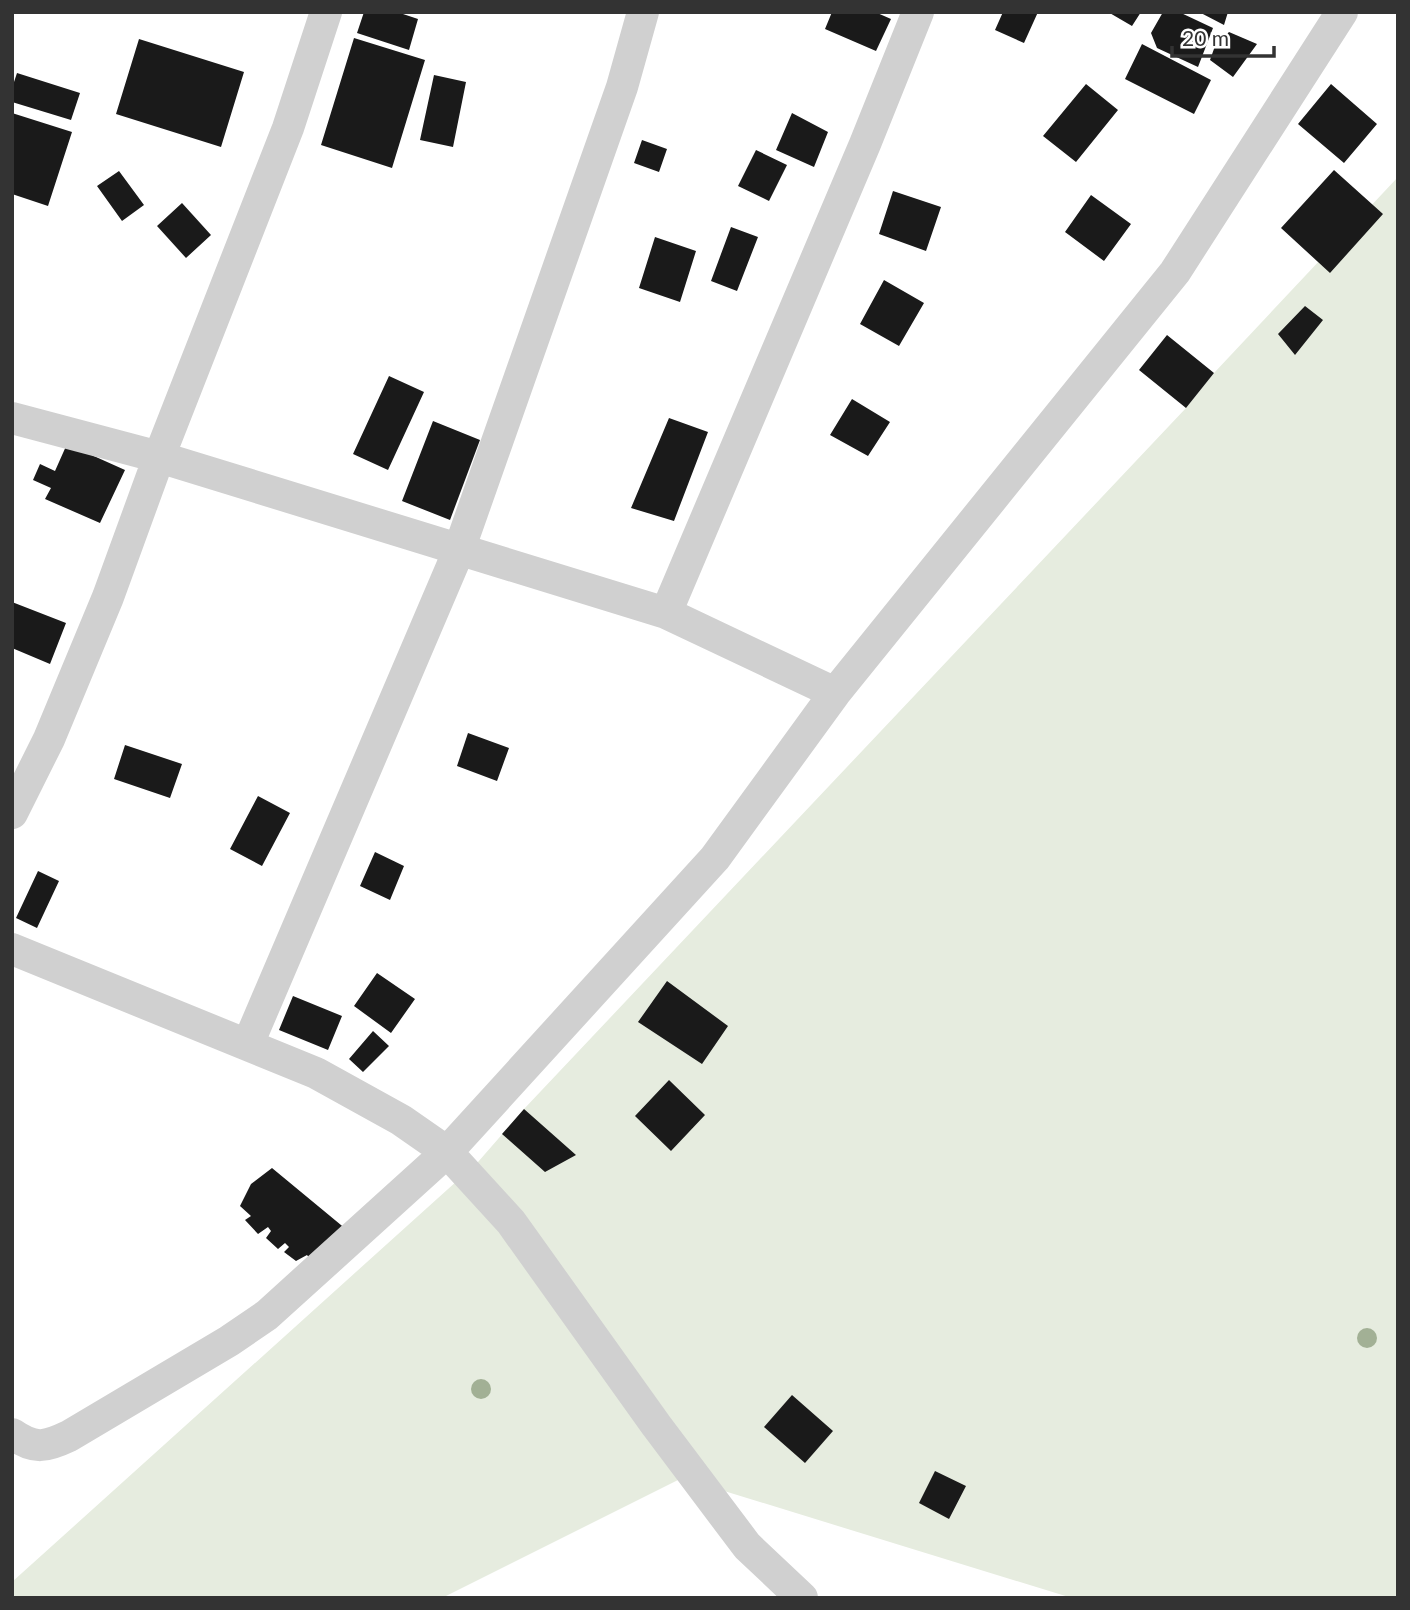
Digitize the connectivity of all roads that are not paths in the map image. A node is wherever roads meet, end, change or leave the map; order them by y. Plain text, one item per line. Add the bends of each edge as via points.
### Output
1 (326, 12) edge
2 (643, 12) edge
3 (918, 12) edge
4 (1342, 12) edge
5 (12, 418) edge
6 (159, 457) junction
7 (459, 550) junction
8 (666, 614) junction
9 (835, 693) junction
10 (12, 813) edge
11 (12, 949) edge
12 (248, 1044) junction
13 (447, 1152) junction
14 (12, 1434) edge
15 (802, 1598) edge

1 - 6 street via 288,128
2 - 7 street via 618,100
3 - 8 street
4 - 9 street via 1175,272
5 - 6 street
6 - 7 street
6 - 10 street via 98,621 49,739
7 - 8 street
7 - 12 street
8 - 9 street
9 - 13 street via 715,858
11 - 12 street
12 - 13 street via 316,1073 401,1120
13 - 14 street via 267,1315 229,1341 47,1446 23,1442
13 - 15 street via 511,1223 747,1546

